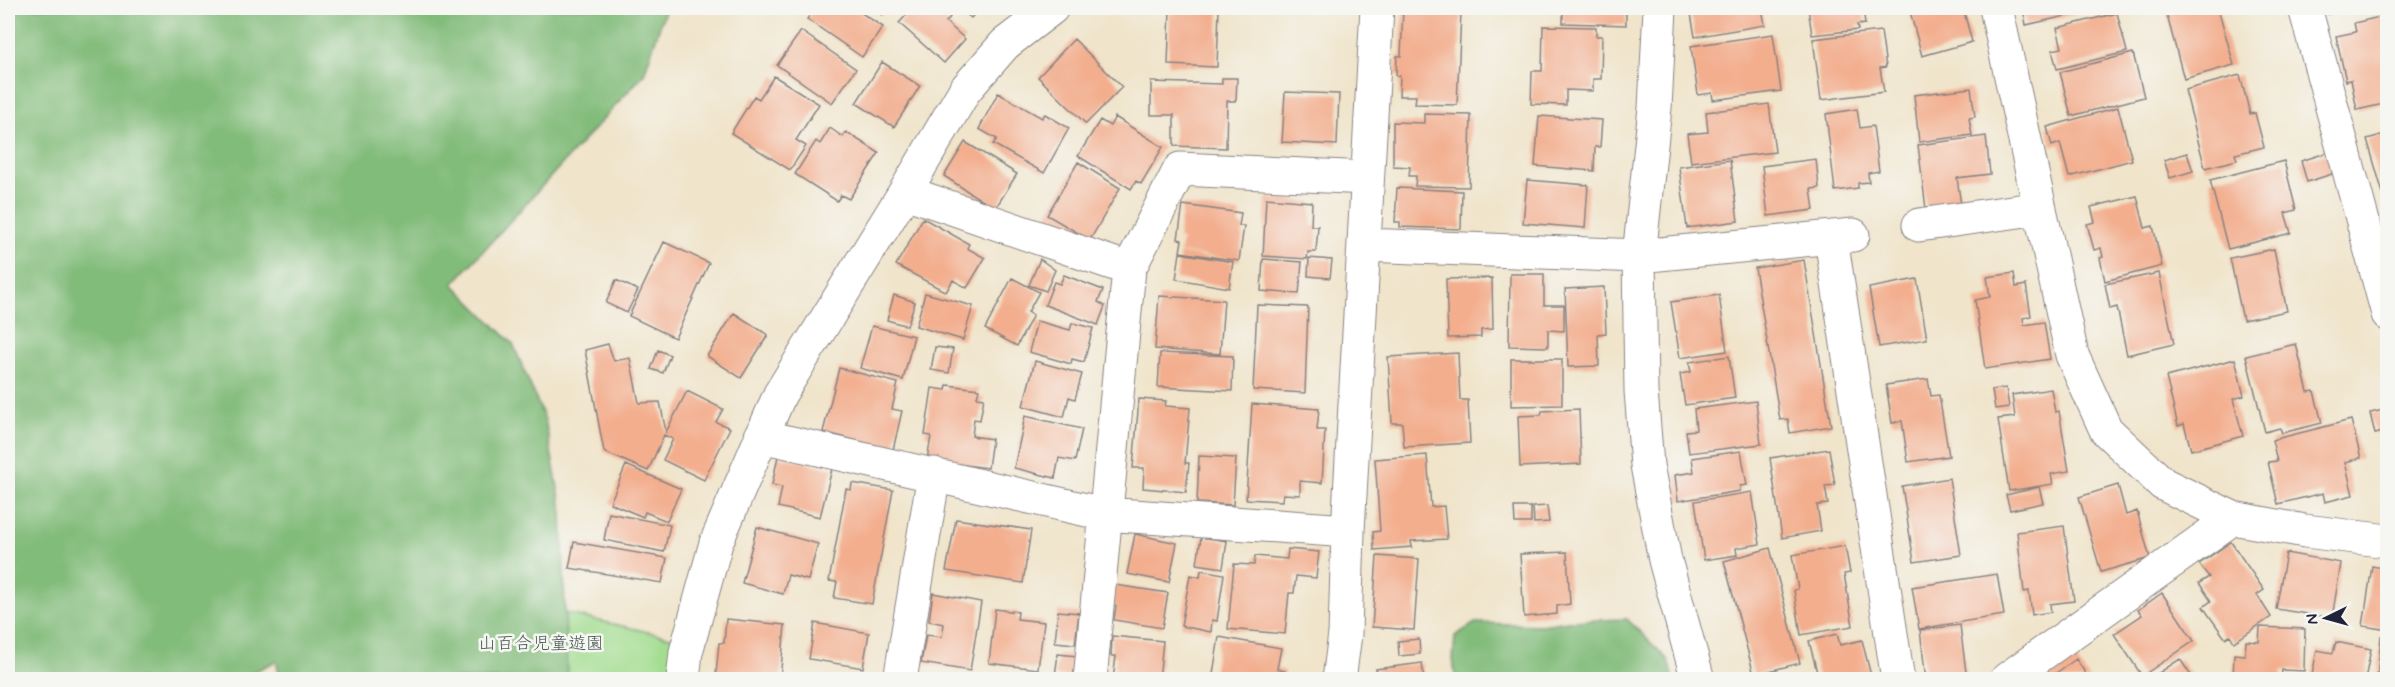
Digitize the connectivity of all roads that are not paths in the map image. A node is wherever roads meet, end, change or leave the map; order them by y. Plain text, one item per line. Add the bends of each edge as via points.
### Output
1 (1052, 8) edge
2 (1377, 8) edge
3 (1660, 8) edge
4 (1996, 8) edge
5 (2305, 8) edge
6 (1367, 178) junction
7 (905, 192) junction
8 (2040, 208) junction
9 (1918, 225) dead end
10 (1365, 245) junction
11 (1639, 256) junction
12 (1129, 269) junction
13 (2388, 314) edge
14 (761, 436) junction
15 (934, 474) junction
16 (1104, 514) junction
17 (2233, 518) junction
18 (1348, 531) junction
19 (2388, 542) edge
20 (2007, 679) edge
21 (683, 680) edge
22 (900, 680) edge
23 (1090, 680) edge
24 (1339, 680) edge
25 (1698, 680) edge
26 (1898, 680) edge

1 - 7 street via 1005,44 965,90
2 - 6 street
3 - 11 street via 1655,108
4 - 8 street
5 - 13 street
6 - 10 street
6 - 12 street via 1180,169
7 - 12 street
7 - 14 street via 780,394
8 - 9 street
8 - 17 street via 2073,355 2106,430 2163,484
10 - 11 street
10 - 18 street
11 - 25 street via 1641,391 1647,465 1665,560
11 - 26 street via 1842,236
12 - 16 street
14 - 15 street
14 - 21 street via 716,543 686,652
15 - 16 street
15 - 22 street
16 - 18 street
16 - 23 street
17 - 19 street
17 - 20 street
18 - 24 street via 1345,634

